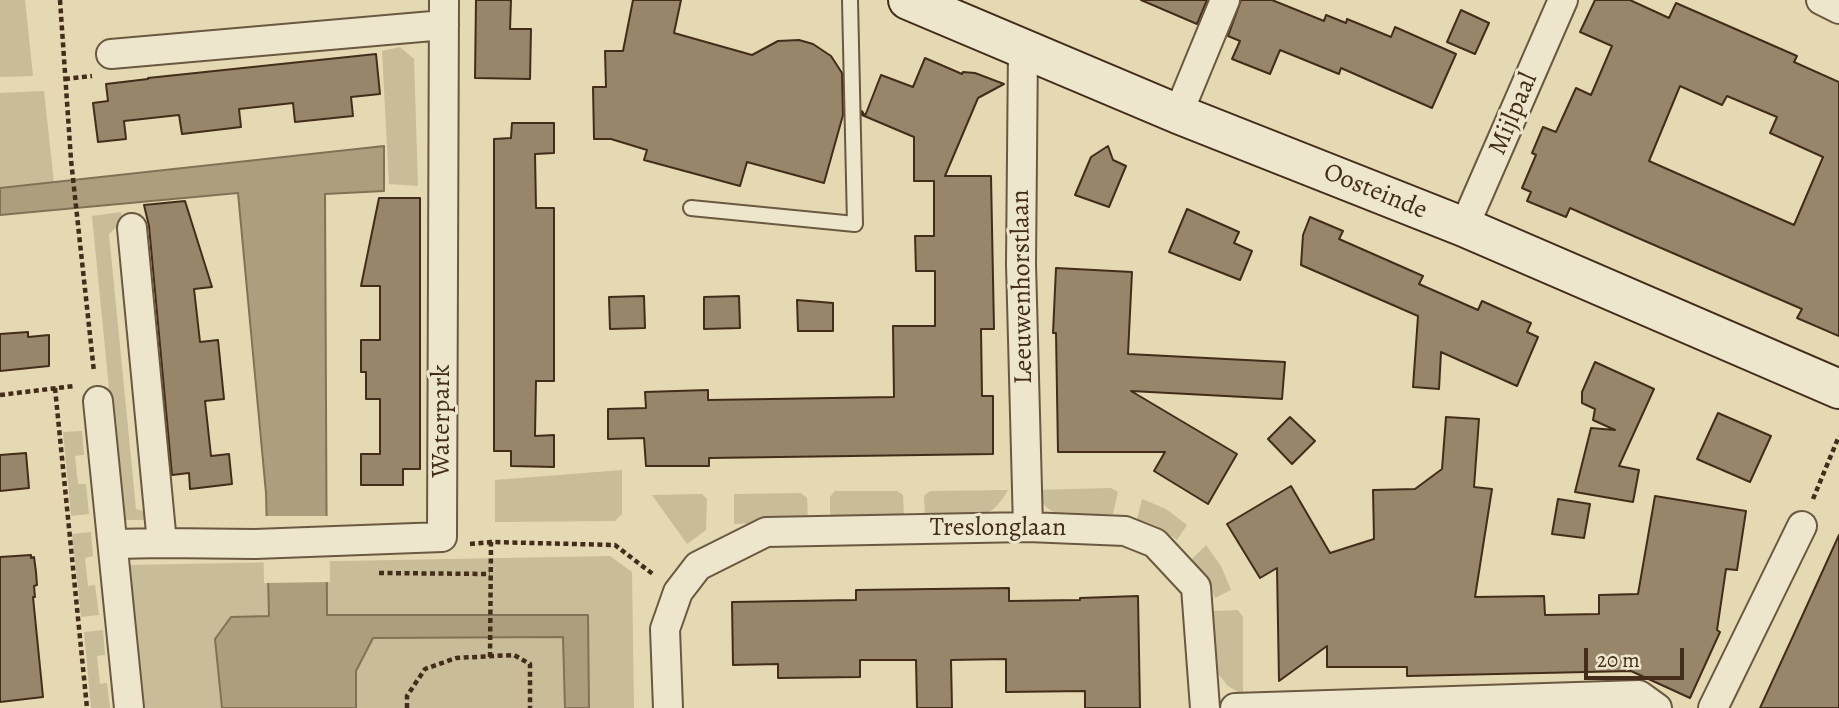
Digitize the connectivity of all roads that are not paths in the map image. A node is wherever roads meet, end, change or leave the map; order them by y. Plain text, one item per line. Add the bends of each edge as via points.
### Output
1 (850, 0) edge
2 (908, 0) edge
3 (1225, 0) edge
4 (1563, 0) edge
5 (1821, 0) edge
6 (1839, 9) edge
7 (444, 13) edge
8 (1023, 48) junction
9 (103, 65) road end
10 (1178, 114) junction
11 (691, 208) dead end
12 (132, 228) dead end
13 (1464, 228) junction
14 (1839, 389) edge
15 (96, 392) road end
16 (1802, 526) road end
17 (1028, 527) junction
18 (162, 543) junction
19 (114, 544) junction
20 (129, 708) edge
21 (668, 708) edge
22 (1205, 708) edge
23 (1235, 708) edge
24 (1657, 708) edge
25 (1713, 708) edge

1 - 11 lane via 855,224
2 - 8 street, Oosteinde
3 - 10 street
4 - 13 street, Mijlpaal
5 - 6 street
7 - 9 street, Waterpark
7 - 18 street, Waterpark via 442,537
8 - 10 street, Oosteinde
8 - 17 street, Leeuwenhorstlaan via 1021,264
10 - 13 street, Oosteinde
12 - 18 street
13 - 14 street, Oosteinde
15 - 19 street
16 - 25 street
17 - 21 street, Treslonglaan via 766,532 698,566 678,592 665,629
17 - 22 street, Treslonglaan via 1125,531 1155,543 1196,587
18 - 19 street
19 - 20 street
23 - 24 street via 1639,695

